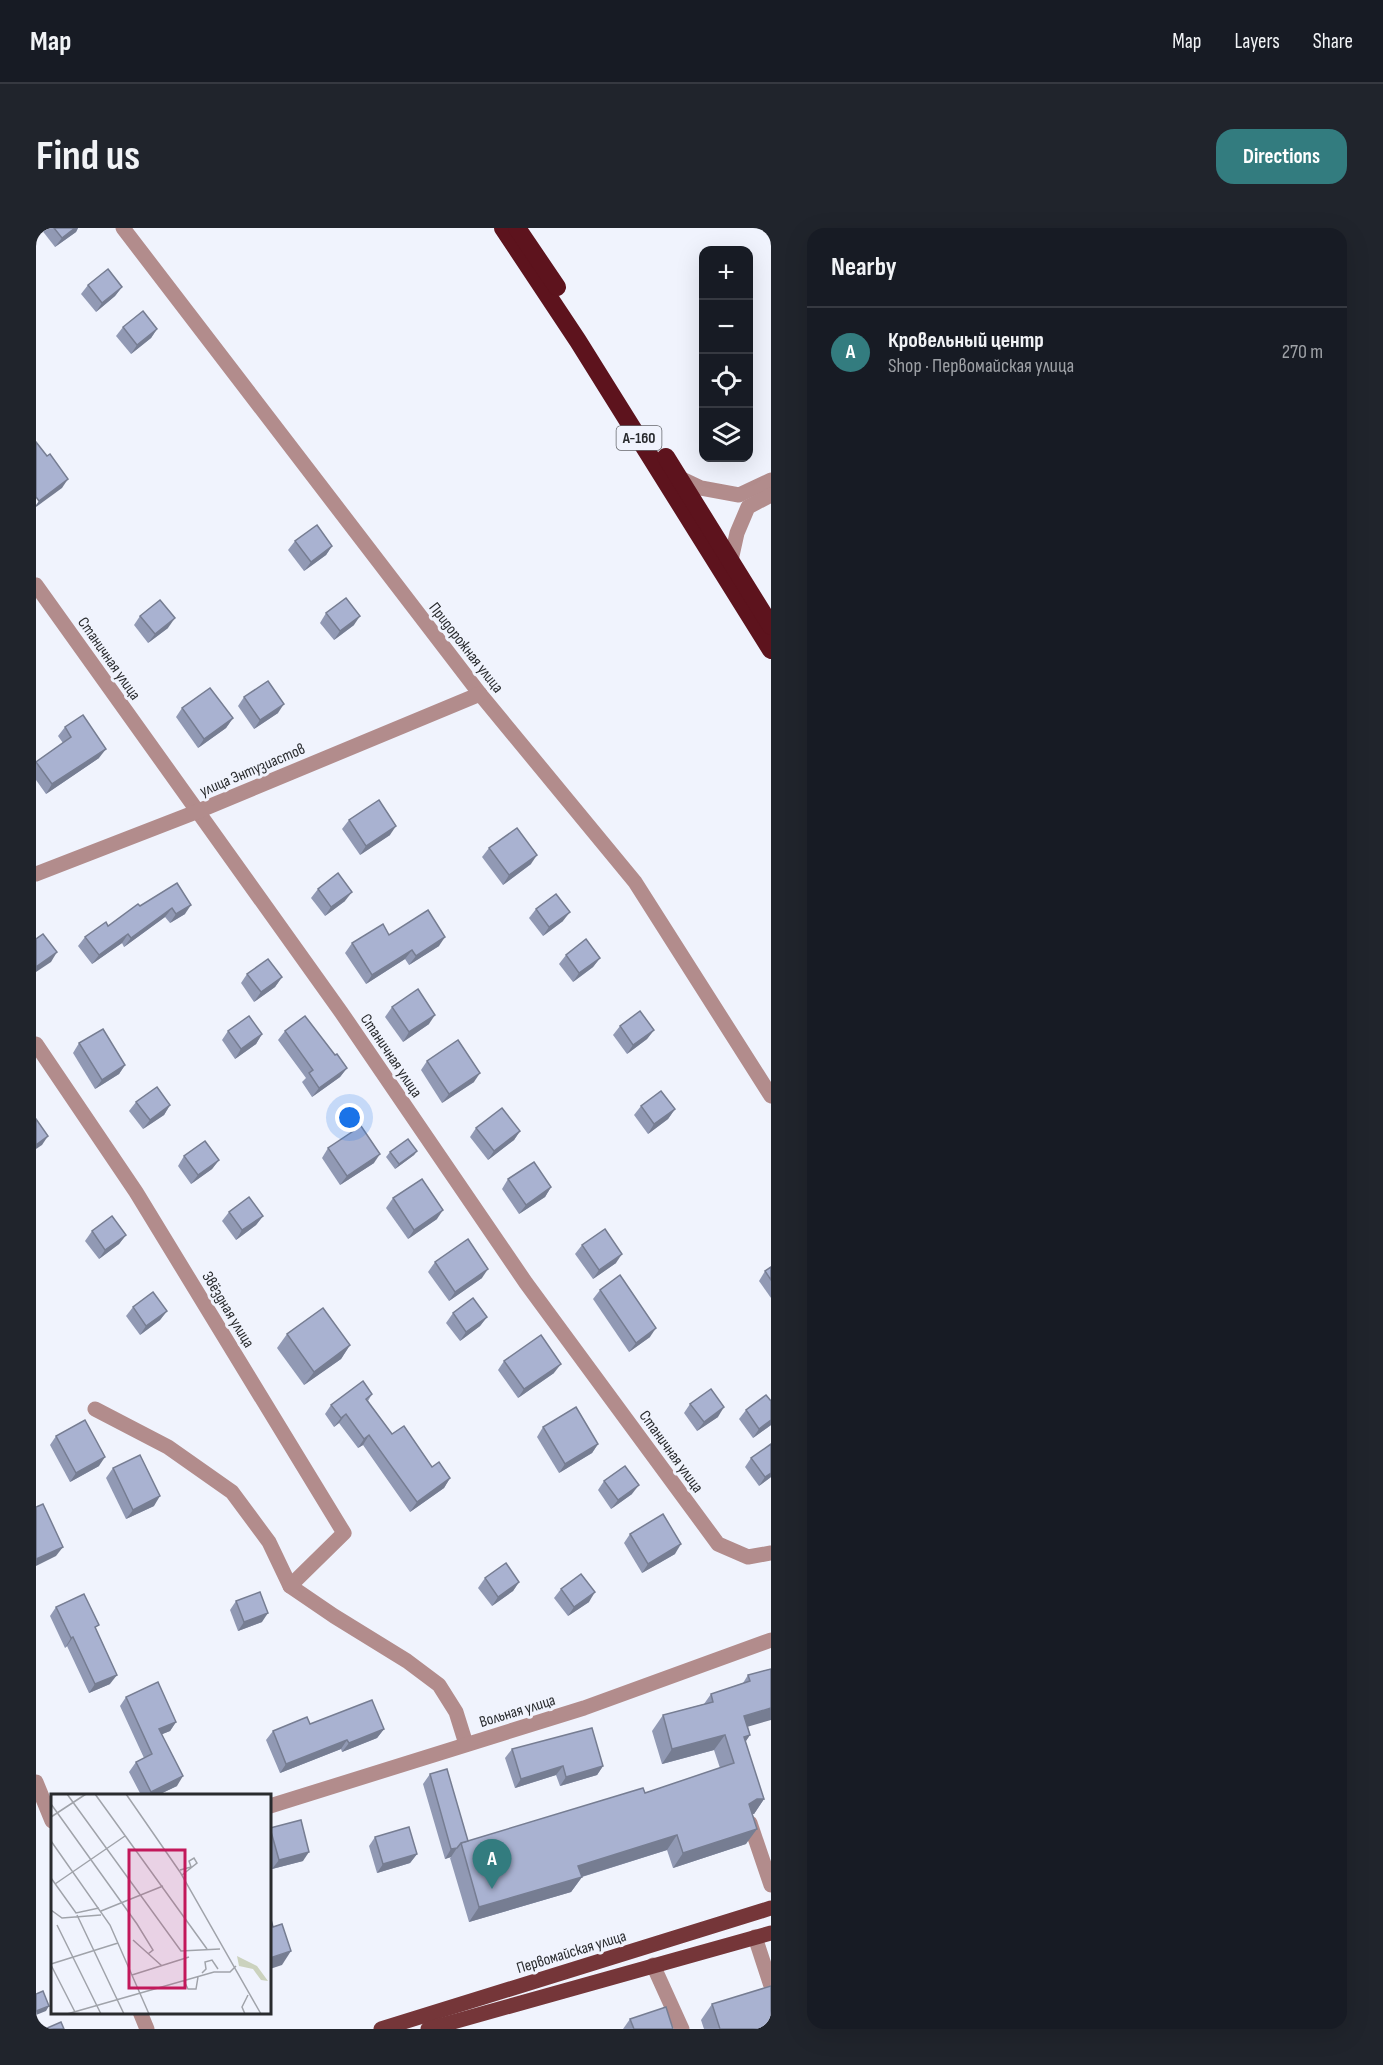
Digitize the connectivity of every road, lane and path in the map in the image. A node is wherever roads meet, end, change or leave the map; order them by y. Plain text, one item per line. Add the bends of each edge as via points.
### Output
1 (123, 228) edge
2 (503, 228) edge
3 (518, 228) edge
4 (680, 478) junction
5 (771, 480) edge
6 (771, 495) edge
7 (731, 560) junction
8 (36, 585) edge
9 (771, 626) edge
10 (771, 650) edge
11 (480, 694) junction
12 (196, 812) junction
13 (36, 874) edge
14 (36, 1044) edge
15 (771, 1096) edge
16 (95, 1409) dead end
17 (771, 1553) edge
18 (290, 1586) junction
19 (771, 1640) edge
20 (466, 1744) junction
21 (36, 1782) edge
22 (272, 1805) edge
23 (51, 1819) edge
24 (750, 1823) edge
25 (771, 1885) edge
26 (771, 1908) edge
27 (771, 1932) edge
28 (755, 1937) junction
29 (653, 1965) junction
30 (771, 1986) edge
31 (140, 2014) edge
32 (147, 2029) edge
33 (381, 2029) edge
34 (428, 2029) edge
35 (682, 2029) edge

1 - 11 street, Придорожная улица
2 - 10 highway, А-160
3 - 4 highway, А-160
4 - 5 street via 701,488 739,495
4 - 7 highway, А-160
6 - 7 street via 748,507
7 - 9 highway, А-160
8 - 12 street, Станичная улица
11 - 12 street, улица Энтузиастов
11 - 15 street, Придорожная улица via 635,882
12 - 13 street, улица Энтузиастов
12 - 17 street, Станичная улица via 341,1012 526,1283 718,1544 748,1557
14 - 18 street, Звёздная улица via 136,1192 344,1533
16 - 18 street via 168,1447 232,1492 269,1542
18 - 20 street via 439,1685 456,1712
19 - 20 street, Вольная улица via 584,1708
20 - 22 street, Вольная улица
21 - 23 street
24 - 25 street
26 - 33 main road, Первомайская улица
27 - 28 main road
28 - 29 main road
28 - 30 street
29 - 34 main road
29 - 35 street
31 - 32 street

